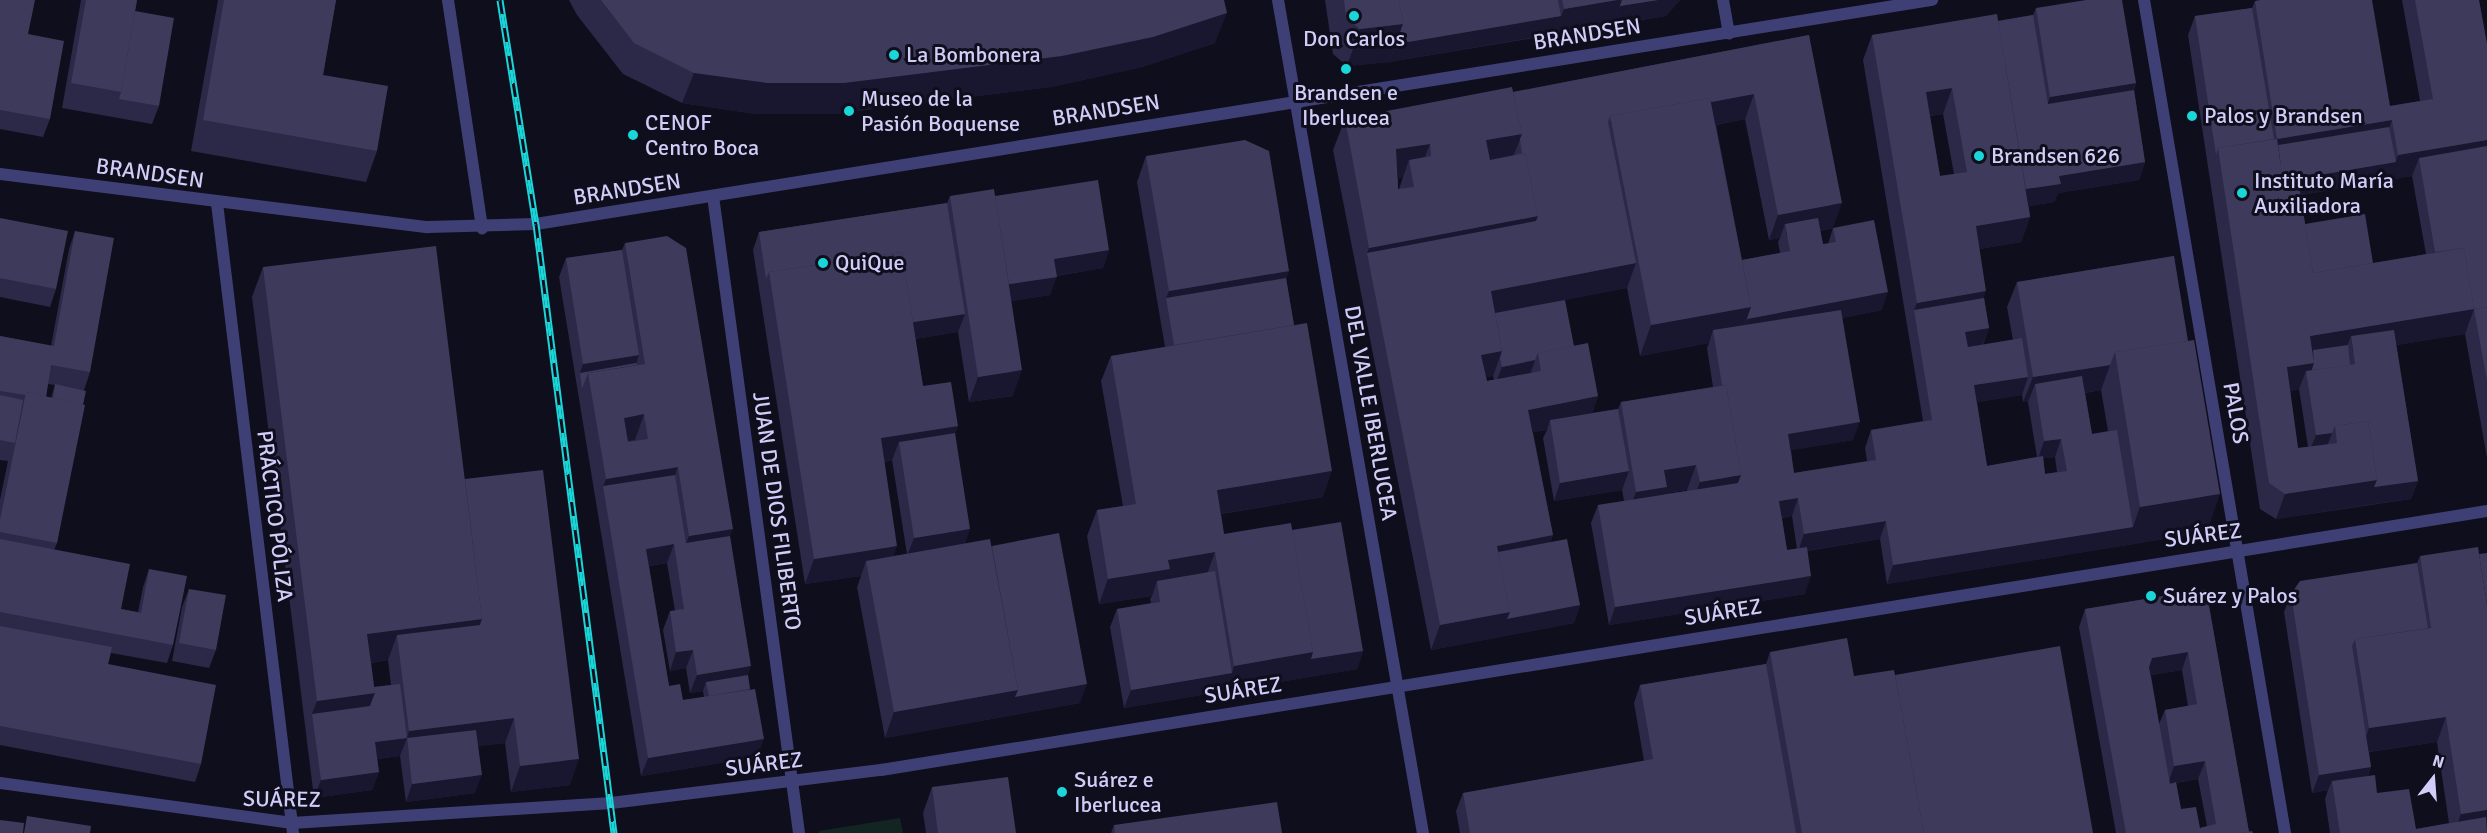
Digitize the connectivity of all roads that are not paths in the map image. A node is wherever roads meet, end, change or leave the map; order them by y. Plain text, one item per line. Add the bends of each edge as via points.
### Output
1 (448, 0) edge
2 (1278, 0) edge
3 (1723, 0) edge
4 (1932, 0) edge
5 (2144, 0) edge
6 (1729, 33) junction
7 (1293, 101) junction
8 (0, 174) edge
9 (713, 195) junction
10 (217, 203) junction
11 (482, 228) junction
12 (2487, 511) edge
13 (2239, 552) junction
14 (1399, 687) junction
15 (0, 783) edge
16 (793, 783) junction
17 (293, 828) edge
18 (799, 833) edge
19 (1423, 833) edge
20 (2285, 833) edge

1 - 11 street
2 - 7 street, DEL VALLE IBERLUCEA
3 - 6 street
4 - 6 street, BRANDSEN
5 - 13 street, PALOS
6 - 7 street, BRANDSEN
7 - 9 street, BRANDSEN
7 - 14 street, DEL VALLE IBERLUCEA
8 - 10 street, BRANDSEN
9 - 11 street, BRANDSEN
9 - 16 street, JUAN DE DIOS FILIBERTO
10 - 11 street, BRANDSEN
10 - 17 street, PRÁCTICO PÓLIZA
12 - 13 street, SUÁREZ
13 - 14 street, SUÁREZ
13 - 20 street, PALOS
14 - 16 street, SUÁREZ
14 - 19 street, DEL VALLE IBERLUCEA
15 - 17 street, SUÁREZ
16 - 17 street, SUÁREZ via 587,805
16 - 18 street, JUAN DE DIOS FILIBERTO

